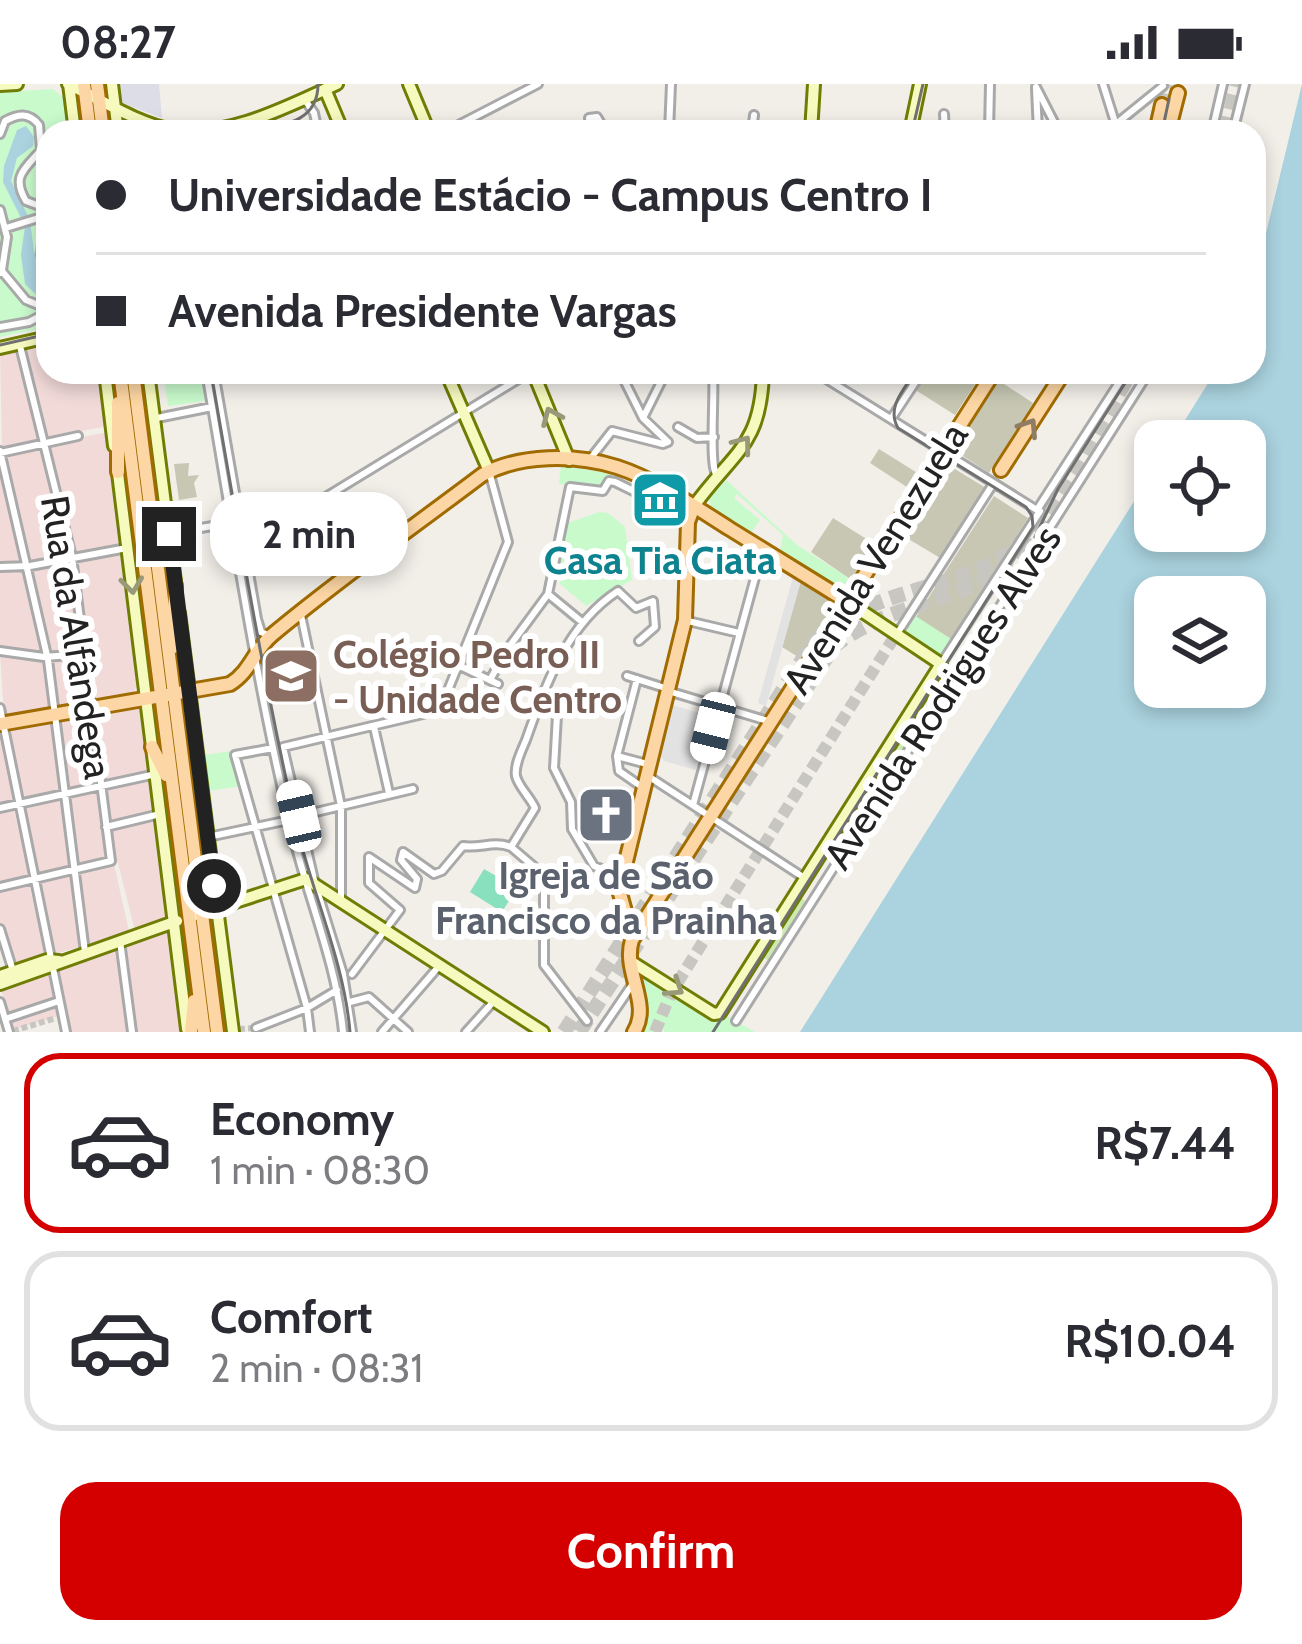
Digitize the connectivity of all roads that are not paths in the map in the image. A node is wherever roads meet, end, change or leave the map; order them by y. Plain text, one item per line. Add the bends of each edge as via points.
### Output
1 (2, 84) edge
2 (17, 84) edge
3 (69, 84) edge
4 (112, 84) edge
5 (409, 84) edge
6 (538, 84) edge
7 (670, 84) edge
8 (814, 84) edge
9 (920, 84) edge
10 (990, 84) edge
11 (1103, 84) edge
12 (1223, 84) edge
13 (1245, 84) edge
14 (1036, 86) edge
15 (1163, 86) edge
16 (331, 87) edge
17 (91, 90) edge
18 (1178, 93) tunnel mouth
19 (305, 100) junction
20 (1162, 105) tunnel mouth
21 (114, 106) junction
22 (944, 114) dead end
23 (754, 115) dead end
24 (74, 120) edge
25 (90, 120) edge
26 (100, 120) edge
27 (116, 120) edge
28 (144, 120) edge
29 (247, 120) edge
30 (315, 120) edge
31 (340, 120) edge
32 (424, 120) edge
33 (468, 120) edge
34 (669, 120) edge
35 (753, 120) edge
36 (812, 120) edge
37 (912, 120) edge
38 (944, 120) edge
39 (989, 120) edge
40 (1037, 120) edge
41 (1053, 120) edge
42 (1114, 120) edge
43 (1126, 120) edge
44 (1159, 120) edge
45 (1171, 120) edge
46 (1215, 120) edge
47 (1236, 120) edge
48 (36, 121) edge
49 (0, 134) edge
50 (36, 154) edge
51 (36, 207) edge
52 (0, 210) edge
53 (36, 218) edge
54 (6, 228) junction
55 (0, 272) edge
56 (36, 305) edge
57 (36, 318) edge
58 (0, 327) edge
59 (36, 340) edge
60 (19, 344) junction
61 (0, 348) edge
62 (107, 384) edge
63 (120, 384) edge
64 (122, 384) edge
65 (135, 384) edge
66 (150, 384) edge
67 (211, 384) edge
68 (212, 384) edge
69 (451, 384) edge
70 (511, 384) edge
71 (536, 384) edge
72 (626, 384) edge
73 (660, 384) edge
74 (713, 384) edge
75 (762, 384) edge
76 (834, 384) edge
77 (914, 384) edge
78 (986, 384) edge
79 (1056, 384) edge
80 (1118, 384) edge
81 (1141, 384) edge
82 (212, 407) junction
83 (463, 413) junction
84 (643, 418) junction
85 (154, 419) junction
86 (891, 419) junction
87 (678, 427) dead end
88 (78, 436) dead end
89 (714, 437) junction
90 (44, 443) junction
91 (0, 452) edge
92 (943, 453) junction
93 (569, 460) junction
94 (588, 462) junction
95 (1001, 470) dead end
96 (489, 471) junction
97 (118, 472) junction
98 (717, 476) junction
99 (993, 484) junction
100 (658, 503) dead end
101 (694, 506) junction
102 (1039, 510) junction
103 (236, 522) junction
104 (169, 534) junction
105 (128, 548) junction
106 (763, 549) junction
107 (72, 556) junction
108 (0, 567) edge
109 (25, 567) junction
110 (175, 586) junction
111 (548, 594) junction
112 (848, 602) junction
113 (301, 612) junction
114 (685, 620) junction
115 (582, 622) junction
116 (740, 633) junction
117 (897, 634) junction
118 (271, 635) junction
119 (639, 641) dead end
120 (0, 651) edge
121 (84, 654) junction
122 (256, 654) junction
123 (46, 657) junction
124 (941, 664) junction
125 (458, 665) junction
126 (171, 672) junction
127 (627, 676) dead end
128 (638, 680) junction
129 (668, 690) junction
130 (543, 691) junction
131 (189, 692) junction
132 (168, 695) junction
133 (146, 699) junction
134 (719, 706) junction
135 (0, 708) edge
136 (92, 709) junction
137 (54, 715) junction
138 (771, 722) junction
139 (2, 724) edge
140 (374, 727) junction
141 (326, 737) junction
142 (152, 747) junction
143 (278, 747) junction
144 (617, 756) junction
145 (156, 774) junction
146 (645, 775) junction
147 (101, 786) junction
148 (413, 789) dead end
149 (64, 794) junction
150 (389, 794) junction
151 (175, 798) junction
152 (18, 804) junction
153 (694, 805) junction
154 (341, 806) junction
155 (0, 808) edge
156 (161, 813) junction
157 (299, 816) junction
158 (709, 816) junction
159 (289, 820) junction
160 (106, 827) junction
161 (255, 828) junction
162 (208, 837) junction
163 (511, 847) junction
164 (74, 870) junction
165 (622, 877) junction
166 (805, 878) junction
167 (33, 880) junction
168 (309, 881) junction
169 (0, 887) edge
170 (272, 890) junction
171 (325, 899) junction
172 (341, 902) junction
173 (196, 915) junction
174 (640, 926) junction
175 (0, 928) edge
176 (386, 930) junction
177 (121, 941) junction
178 (85, 952) junction
179 (630, 954) junction
180 (54, 962) junction
181 (440, 965) junction
182 (352, 974) dead end
183 (4, 977) edge
184 (197, 982) junction
185 (633, 982) junction
186 (337, 990) junction
187 (59, 1001) junction
188 (494, 1001) junction
189 (0, 1002) edge
190 (350, 1002) junction
191 (307, 1008) junction
192 (5, 1018) junction
193 (394, 1019) junction
194 (587, 1021) dead end
195 (736, 1022) dead end
196 (256, 1028) dead end
197 (235, 1031) edge
198 (10, 1032) edge
199 (66, 1032) edge
200 (132, 1032) edge
201 (189, 1032) edge
202 (204, 1032) edge
203 (217, 1032) edge
204 (310, 1032) edge
205 (343, 1032) edge
206 (352, 1032) edge
207 (382, 1032) edge
208 (408, 1032) edge
209 (466, 1032) edge
210 (543, 1032) edge
211 (600, 1032) edge
212 (634, 1032) edge

1 - 2 street
3 - 17 street
3 - 24 street
4 - 21 street
5 - 32 street
6 - 33 street
7 - 34 street
8 - 36 street
9 - 37 street
10 - 39 street
11 - 42 street
12 - 46 street
13 - 47 street
14 - 40 street
14 - 41 street
15 - 43 street
16 - 19 street
16 - 31 street
17 - 21 street
17 - 25 main road
17 - 26 main road
18 - 45 main road
19 - 29 street
19 - 30 street
20 - 44 main road
21 - 27 street
21 - 28 street
22 - 38 street
23 - 35 street
48 - 49 street via 16,116
50 - 51 street via 18,182
52 - 54 street
53 - 54 street
54 - 55 street
55 - 56 street
57 - 58 street
59 - 60 street
60 - 61 street
60 - 90 street, Rua da Alfândega
62 - 97 street
63 - 97 main road
64 - 132 main road
65 - 126 main road
66 - 85 street
67 - 82 street
68 - 103 street
69 - 83 street
70 - 83 street
93 -> 71 street
72 - 84 street
73 - 84 street
74 - 89 street
98 -> 75 street via 757,425
76 - 86 street
77 - 86 street
78 - 92 main road, Avenida Venezuela
95 -> 79 main road
80 - 102 street, Avenida Rodrigues Alves
81 - 195 street, Avenida Rodrigues Alves
82 - 85 street
82 - 103 street
83 - 96 street
83 - 103 street via 312,504
84 - 94 street via 668,442 612,431
85 - 104 street
86 - 92 street
87 - 89 street
88 - 90 street
89 - 98 street
90 - 91 street
90 - 107 street, Rua da Alfândega
91 - 109 street
92 - 99 street
92 - 112 main road, Avenida Venezuela
93 - 94 main road
93 - 96 main road
94 - 101 main road via 623,469
96 - 113 main road
96 - 125 street via 508,542
97 - 105 street
98 - 101 street
99 - 102 street
99 - 117 street
100 - 111 street via 615,482 603,490 570,487
101 - 106 main road
101 - 114 main road
102 - 124 street, Avenida Rodrigues Alves
103 - 104 street
103 - 118 street via 259,627
103 - 122 street
104 - 110 street
105 - 107 street
105 -> 133 street
106 - 112 main road
106 - 116 street
107 - 109 street
107 - 121 street, Rua da Alfândega
108 - 109 street
109 - 123 street
110 - 126 main road
110 - 131 street
111 - 115 street
111 - 125 street via 494,682
112 - 117 street
112 - 138 main road, Avenida Venezuela
113 - 118 main road
113 - 141 street
114 - 116 street
114 - 129 main road
115 - 119 street via 620,591 636,608 653,601 656,625
115 - 130 street
116 - 134 street
117 - 124 street
118 - 122 main road
120 - 123 street
121 - 123 street
121 - 136 street, Rua da Alfândega
122 - 131 main road via 230,684
122 - 143 street
123 - 137 street
124 - 166 street, Avenida Rodrigues Alves
125 - 140 street via 440,710
126 - 132 main road
127 - 128 street
128 - 129 street
128 - 144 street
129 - 134 street
129 - 146 main road
130 - 163 street via 515,770 535,805
130 - 165 street via 558,698 554,768 572,802 572,829 594,866
131 - 132 main road
131 - 162 street
132 - 133 main road
132 - 151 main road
132 - 173 main road
133 - 136 main road
133 - 142 street
134 - 138 street
134 - 153 street
135 - 139 street
136 - 137 main road
136 - 147 street, Rua da Alfândega
137 - 139 main road
137 - 149 street
138 - 158 main road, Avenida Venezuela
139 - 152 street
140 - 141 street
140 - 150 street
141 - 143 street
141 - 154 street
142 - 145 street
142 - 151 main road
143 - 157 street
143 - 159 street
143 - 161 street via 235,755
144 - 146 street
144 - 146 street via 619,771
145 - 147 street
145 - 156 street
146 - 153 street
146 - 165 main road
147 - 149 street
147 - 160 street, Rua da Alfândega
148 - 150 street
149 - 152 street
149 - 164 street
150 - 154 street
151 - 173 main road
152 - 155 street
152 - 167 street
153 - 158 street
154 - 157 street
154 - 172 street
156 - 160 street
156 - 173 street
157 - 168 street
158 - 166 street
158 - 174 main road, Avenida Venezuela
159 - 161 street
159 - 168 street
160 - 164 street, Rua da Alfândega via 111,861
161 - 162 street
161 - 170 street
162 - 173 street
163 - 176 street via 463,846 434,874 404,852 415,888 369,857 369,883 399,908
163 - 194 street via 544,881 545,969
164 - 167 street
164 - 178 street
165 - 174 main road via 622,906
179 -> 166 street, Avenida Rodrigues Alves via 720,1013
167 - 169 street
167 - 180 street
168 - 170 street
168 - 171 street
168 - 186 street
170 - 173 street
170 - 191 street
171 - 172 street
171 - 190 street
172 - 176 street
173 - 177 street
173 - 184 main road
173 - 197 street
173 - 201 street
173 - 203 main road
174 - 179 main road, Avenida Venezuela
175 - 183 street
176 - 181 street
176 - 182 street
177 - 178 street
177 - 200 street
178 - 180 street
179 - 185 main road
180 - 183 street
180 - 187 street
181 - 188 street
181 - 193 street
184 - 201 main road
184 - 202 main road
185 - 211 street
185 - 212 main road via 641,1016
186 - 191 street
186 - 205 street
187 - 192 street
187 - 199 street
188 - 209 street
188 - 210 street
189 - 192 street
190 - 193 street via 373,999
190 - 206 street
191 - 196 street
191 - 204 street
192 - 198 street
193 - 207 street
193 - 208 street

